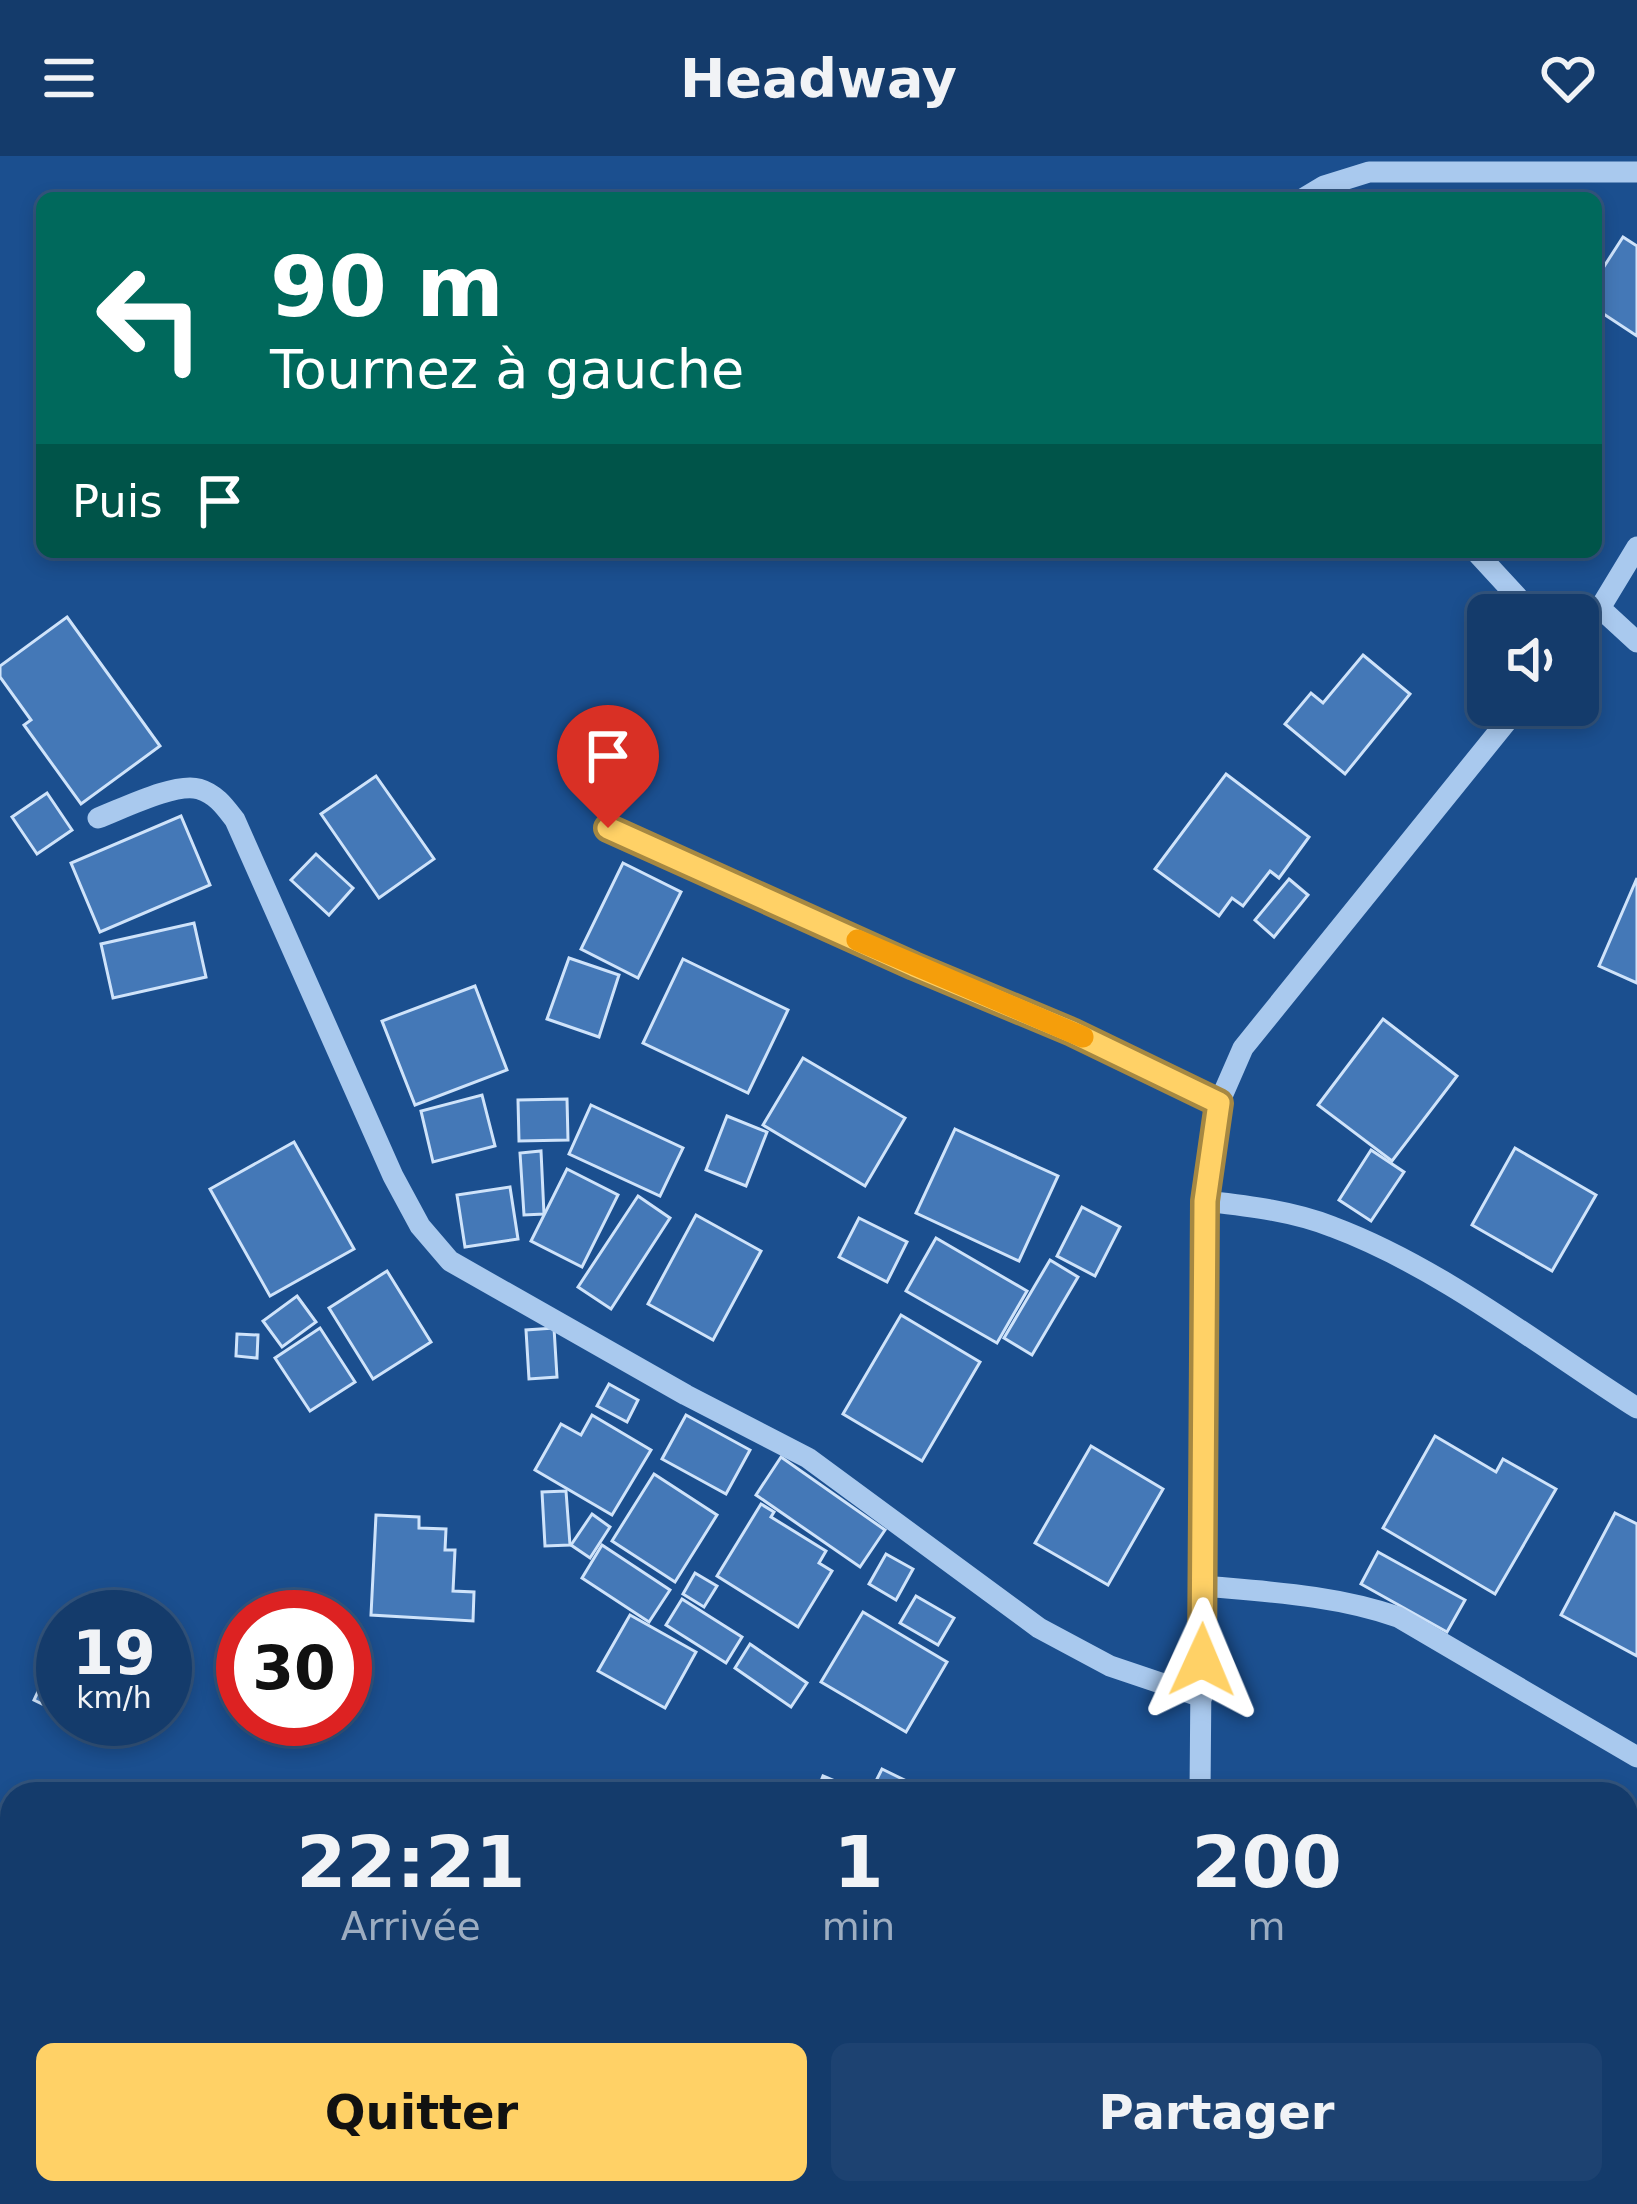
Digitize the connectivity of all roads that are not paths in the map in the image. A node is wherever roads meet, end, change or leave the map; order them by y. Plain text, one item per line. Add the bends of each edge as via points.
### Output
1 (1637, 172) edge
2 (1314, 192) edge
3 (1637, 547) edge
4 (1482, 558) edge
5 (1515, 594) edge
6 (1600, 608) joint
7 (1637, 642) edge
8 (1503, 726) edge
9 (98, 818) dead end
10 (608, 828) dead end
11 (1219, 1103) junction
12 (1205, 1201) junction
13 (1637, 1408) edge
14 (1203, 1586) junction
15 (1202, 1697) junction
16 (1637, 1757) edge
17 (1200, 1782) edge

1 - 2 street via 1369,172
3 - 6 street
4 - 5 street
6 - 7 street
8 - 11 street via 1243,1048
9 - 15 street via 196,787 235,820 393,1176 450,1261 808,1457 1039,1628 1110,1666
10 - 11 street
11 - 12 street
12 - 13 street via 1313,1221 1364,1241
12 - 14 street
14 - 15 street
14 - 16 street via 1362,1604 1398,1617
15 - 17 street

